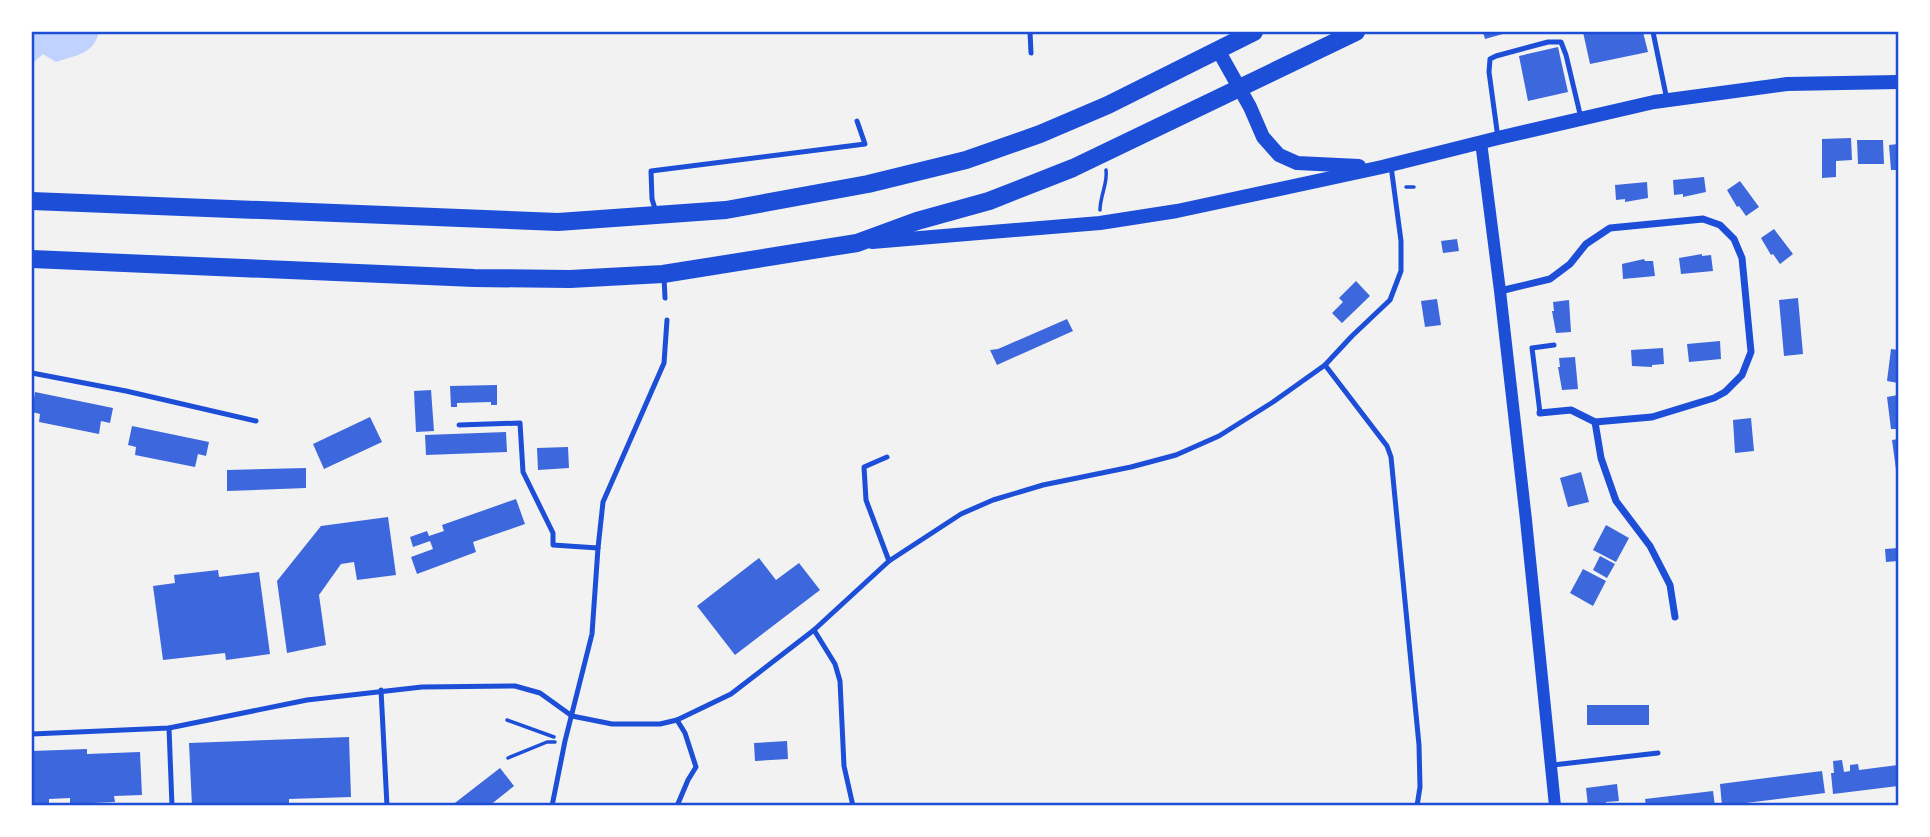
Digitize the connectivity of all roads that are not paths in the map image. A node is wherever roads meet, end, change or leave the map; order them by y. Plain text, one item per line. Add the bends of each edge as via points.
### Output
1 (1030, 32) edge
2 (1254, 32) edge
3 (1356, 32) edge
4 (1653, 32) edge
5 (1219, 50) junction
6 (1031, 53) dead end
7 (1899, 82) edge
8 (1240, 87) junction
9 (1667, 100) junction
10 (1581, 119) junction
11 (857, 121) dead end
12 (1498, 138) junction
13 (1480, 142) junction
14 (1386, 166) junction
15 (32, 201) edge
16 (657, 215) junction
17 (856, 243) junction
18 (32, 259) edge
19 (663, 274) junction
20 (1500, 291) junction
21 (665, 298) dead end
22 (667, 320) dead end
23 (1554, 345) dead end
24 (1325, 365) junction
25 (32, 373) edge
26 (1540, 413) joint
27 (256, 421) dead end
28 (1595, 422) junction
29 (459, 425) dead end
30 (887, 457) dead end
31 (597, 548) junction
32 (889, 561) junction
33 (1675, 617) dead end
34 (814, 630) junction
35 (382, 690) junction
36 (572, 716) junction
37 (677, 720) junction
38 (169, 728) junction
39 (32, 734) edge
40 (1658, 753) dead end
41 (1550, 766) junction
42 (172, 806) edge
43 (387, 806) edge
44 (552, 806) edge
45 (677, 806) edge
46 (853, 806) edge
47 (1417, 806) edge
48 (1555, 806) edge

1 - 6 lane
2 - 5 highway
3 - 8 highway
4 - 9 lane
5 - 8 main road
5 - 16 highway via 1108,105 966,160 842,190 726,210
7 - 9 main road via 1787,84
8 - 14 main road via 1263,137 1279,155 1297,163
8 - 17 highway via 1073,168 989,201
9 - 10 main road
10 - 12 main road
10 - 12 lane via 1561,42 1548,42 1490,59
11 - 16 lane via 865,144 651,171
12 - 13 main road
13 - 14 main road
13 - 20 street
14 - 17 main road via 1100,223
14 - 24 lane via 1401,242 1401,271 1390,300
15 - 16 highway via 558,222
17 - 19 highway
18 - 19 highway via 474,278
19 - 21 lane
20 - 28 street via 1550,279 1610,228 1703,219 1720,225 1734,239 1742,258 1751,352 1742,375 1714,398 1652,417
20 - 41 street
22 - 31 lane via 664,363 603,502
23 - 26 lane via 1532,348
24 - 32 lane via 1219,436 1177,455 993,500 961,514
24 - 47 lane via 1391,457 1419,745
25 - 27 lane
26 - 28 street via 1571,410
28 - 33 street via 1616,502 1650,546 1671,585
29 - 31 lane via 520,423 523,472 553,533 553,545
30 - 32 lane via 864,467 866,500
31 - 36 lane via 592,634
32 - 34 lane
34 - 37 lane via 731,694
34 - 46 lane via 838,673 844,765
35 - 36 lane via 515,686 540,693
35 - 38 lane
35 - 43 lane
36 - 37 lane via 612,724
36 - 44 lane
37 - 45 lane via 696,767
38 - 39 lane
38 - 42 lane
40 - 41 lane
41 - 48 street

